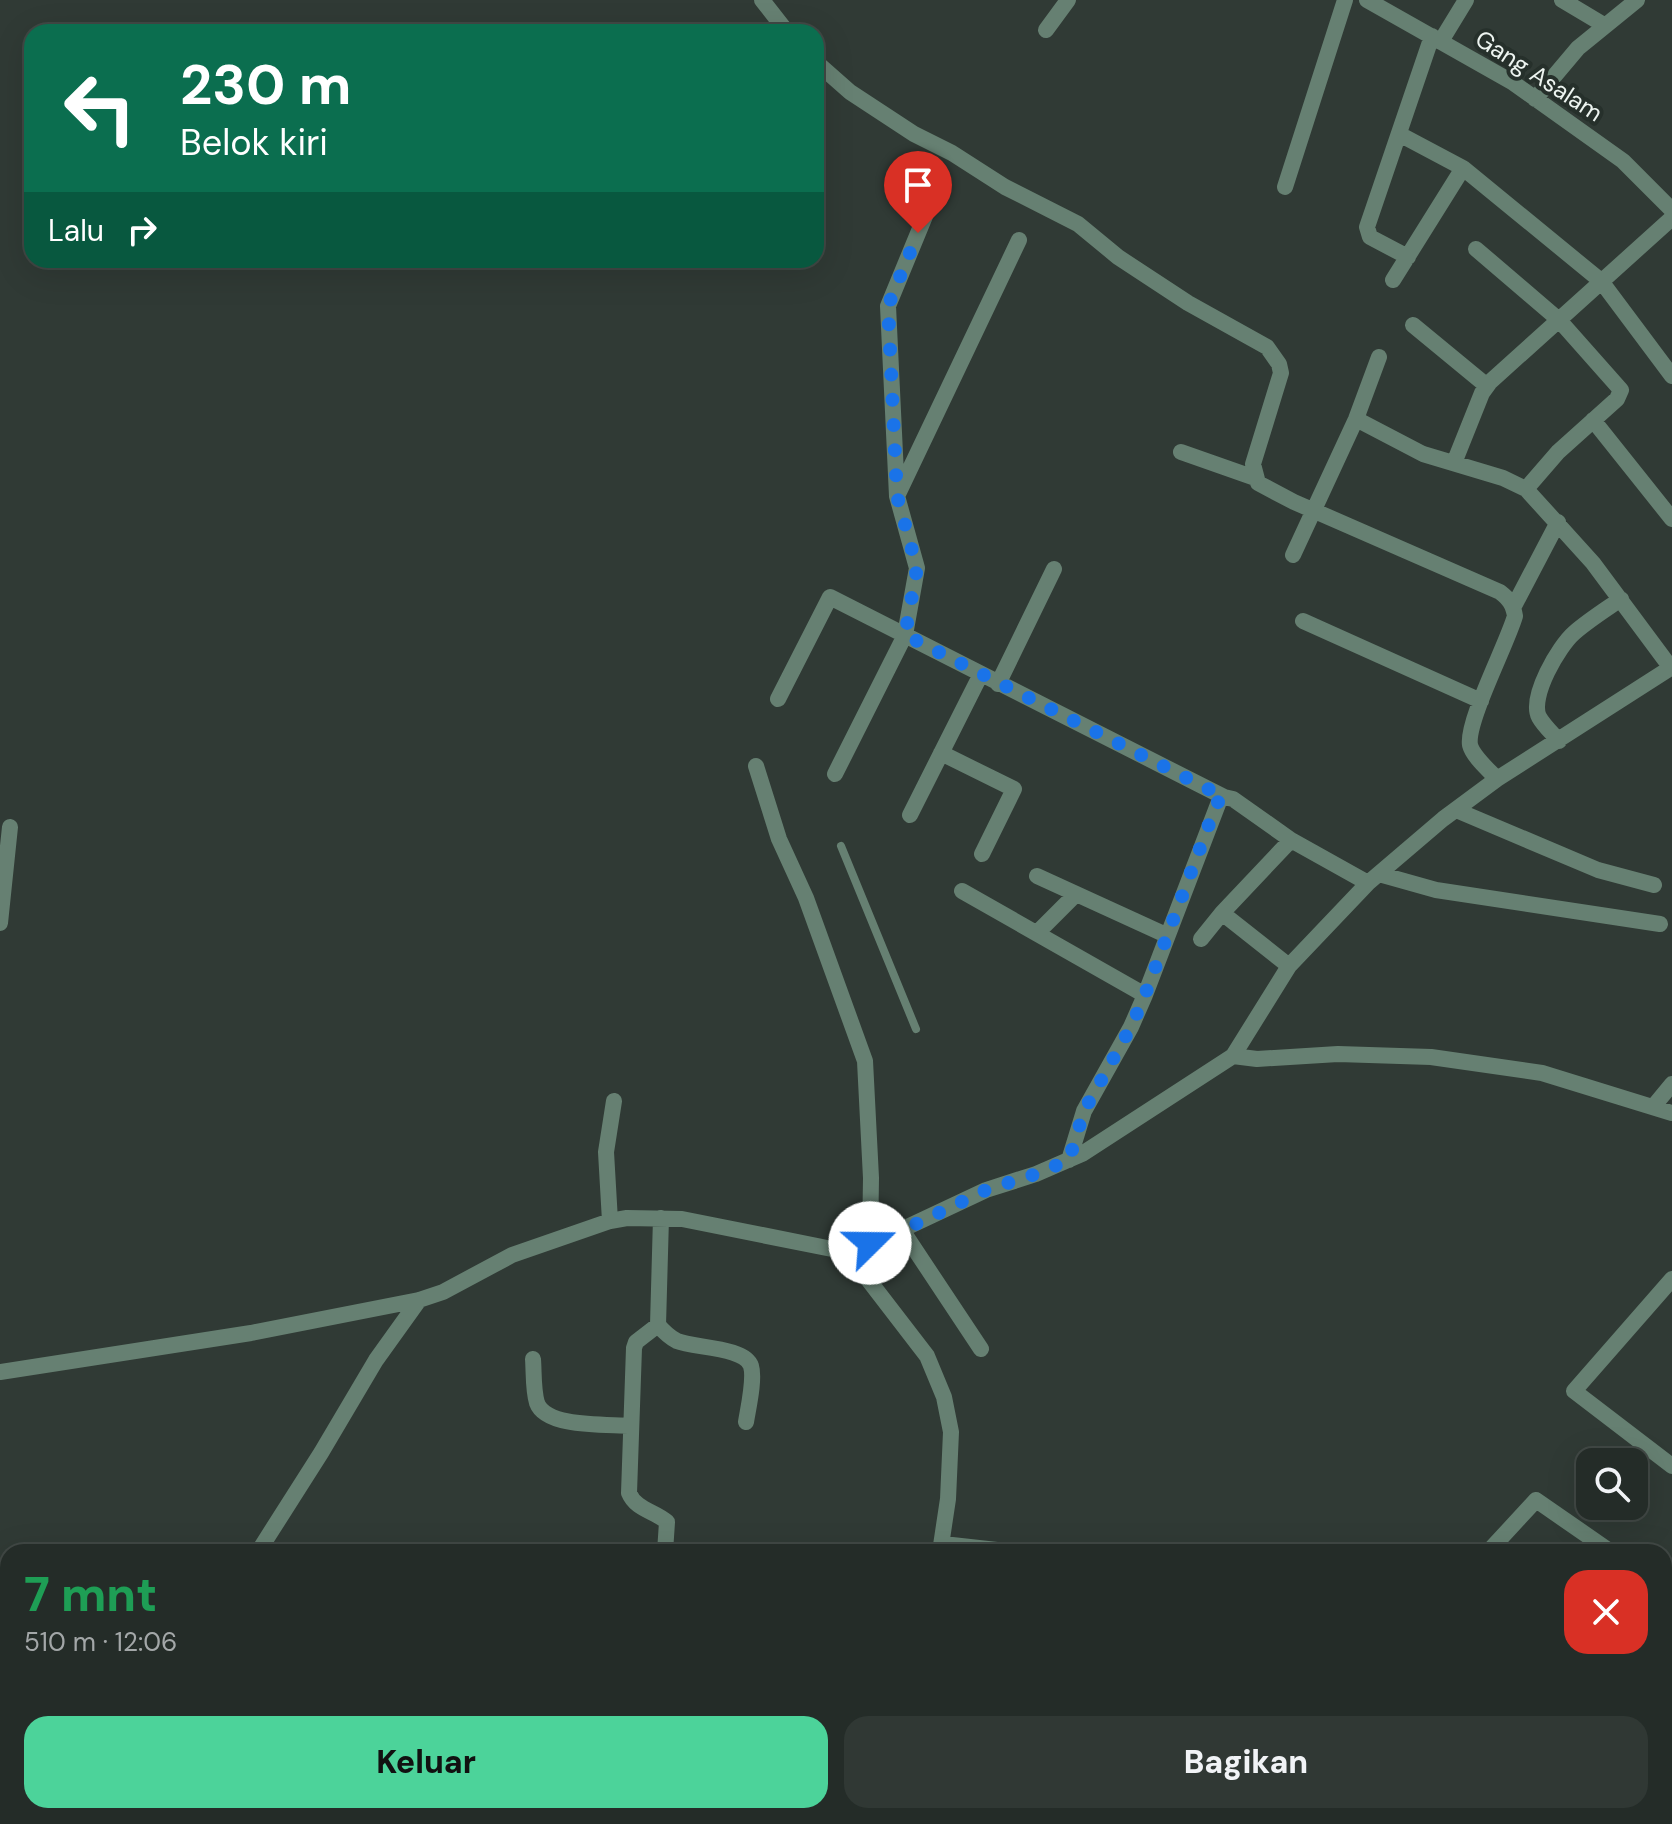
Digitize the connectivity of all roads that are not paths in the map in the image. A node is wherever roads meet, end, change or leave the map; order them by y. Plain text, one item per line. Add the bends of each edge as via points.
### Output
1 (762, 0) edge
2 (1345, 0) edge
3 (1367, 0) edge
4 (1466, 0) edge
5 (1562, 0) edge
6 (1637, 0) edge
7 (1063, 1) edge
8 (781, 24) edge
9 (1604, 25) junction
10 (1046, 30) dead end
11 (1436, 38) junction
12 (824, 69) edge
13 (1535, 99) junction
14 (1399, 134) junction
15 (1463, 168) junction
16 (1285, 187) dead end
17 (928, 209) dead end
18 (1672, 210) edge
19 (1672, 218) edge
20 (1019, 240) dead end
21 (1476, 249) dead end
22 (1408, 257) junction
23 (1393, 280) dead end
24 (1601, 281) junction
25 (1559, 320) junction
26 (1413, 325) dead end
27 (1379, 357) dead end
28 (1672, 376) edge
29 (1487, 386) junction
30 (1356, 419) junction
31 (1593, 420) junction
32 (1181, 452) dead end
33 (1454, 463) junction
34 (1255, 478) junction
35 (1526, 489) junction
36 (897, 496) junction
37 (1315, 511) junction
38 (1672, 519) edge
39 (1558, 522) junction
40 (1293, 555) dead end
41 (1054, 569) dead end
42 (1621, 599) junction
43 (1514, 606) junction
44 (1303, 621) dead end
45 (905, 635) junction
46 (1671, 668) edge
47 (980, 676) junction
48 (998, 684) junction
49 (778, 699) dead end
50 (1481, 701) junction
51 (1559, 741) junction
52 (941, 753) junction
53 (756, 766) dead end
54 (835, 774) dead end
55 (1497, 779) junction
56 (1224, 797) junction
57 (1456, 810) junction
58 (910, 815) dead end
59 (10, 827) dead end
60 (1291, 840) junction
61 (841, 846) dead end
62 (982, 854) dead end
63 (1037, 876) dead end
64 (1373, 878) junction
65 (1654, 885) dead end
66 (962, 891) dead end
67 (1076, 894) junction
68 (1222, 913) junction
69 (0, 923) edge
70 (1660, 924) dead end
71 (1037, 933) junction
72 (1166, 935) junction
73 (1201, 939) dead end
74 (1289, 966) junction
75 (1145, 995) junction
76 (916, 1029) dead end
77 (1233, 1056) junction
78 (1672, 1084) edge
79 (614, 1101) dead end
80 (1653, 1107) junction
81 (1672, 1113) edge
82 (1069, 1160) junction
83 (661, 1218) junction
84 (610, 1221) junction
85 (902, 1230) junction
86 (870, 1243) junction
87 (852, 1253) junction
88 (1672, 1279) edge
89 (419, 1300) junction
90 (658, 1325) junction
91 (981, 1349) dead end
92 (533, 1359) dead end
93 (0, 1372) edge
94 (746, 1422) dead end
95 (631, 1426) junction
96 (1672, 1466) edge
97 (263, 1544) edge
98 (666, 1544) edge
99 (942, 1544) edge
100 (1495, 1544) edge
101 (1599, 1544) edge

1 - 8 street
2 - 16 street
3 - 11 street, Gang Asalam
4 - 11 street
5 - 9 street
6 - 9 street
7 - 10 street
9 - 13 street
11 - 13 street, Gang Asalam
11 - 14 street
12 - 34 street via 914,134 1078,224 1188,303 1267,347 1281,373 1253,464
13 - 18 street, Gang Asalam via 1623,161
14 - 15 street
14 - 22 street via 1367,230 1370,237
15 - 22 street
15 - 24 street
17 - 36 street via 888,306
19 - 24 street
20 - 36 street
21 - 25 street
22 - 23 street
24 - 25 street
24 - 28 street
25 - 29 street
25 - 31 street via 1621,388 1617,399
26 - 29 street
27 - 30 street
29 - 33 street
30 - 33 street via 1423,454
30 - 37 street
31 - 35 street
31 - 38 street
32 - 34 street
33 - 35 street
34 - 37 street via 1263,487
35 - 39 street
36 - 45 street via 917,568
37 - 40 street
37 - 43 street via 1500,592
39 - 42 street
39 - 43 street
41 - 48 street
42 - 46 street
42 - 51 street via 1572,634 1549,669 1539,692 1539,717
43 - 50 street via 1511,629
44 - 50 street
45 - 47 street
45 - 49 street via 830,597
45 - 54 street
46 - 51 street
47 - 48 street
47 - 52 street
48 - 56 street
50 - 55 street via 1471,746
51 - 55 street
52 - 58 street
52 - 62 street via 1014,789
53 - 86 street via 865,1061
55 - 57 street
56 - 60 street
56 - 72 street via 1217,803
57 - 64 street
57 - 65 street via 1598,870
59 - 69 street
60 - 64 street
60 - 68 street
61 - 76 lane
63 - 67 street
64 - 70 street
64 - 74 street
66 - 71 street
67 - 71 street
67 - 72 street
68 - 73 street
68 - 74 street
71 - 75 street
72 - 75 street
74 - 77 street
75 - 82 street via 1084,1111
77 - 80 street via 1431,1057 1542,1073
77 - 82 street
78 - 80 street
79 - 84 street via 606,1152
80 - 81 street
82 - 85 street via 986,1190
83 - 84 street
83 - 87 street
83 - 90 street
84 - 89 street via 512,1255
85 - 86 street
85 - 91 street
86 - 87 street
87 - 99 street via 927,1356 944,1397 951,1432
88 - 96 street via 1574,1391
89 - 93 street via 251,1333
89 - 97 street
90 - 94 street via 676,1340 746,1359 752,1377
90 - 95 street via 634,1348
92 - 95 street via 542,1412 567,1422
95 - 98 street via 629,1493 632,1501 667,1522
100 - 101 street via 1536,1500

